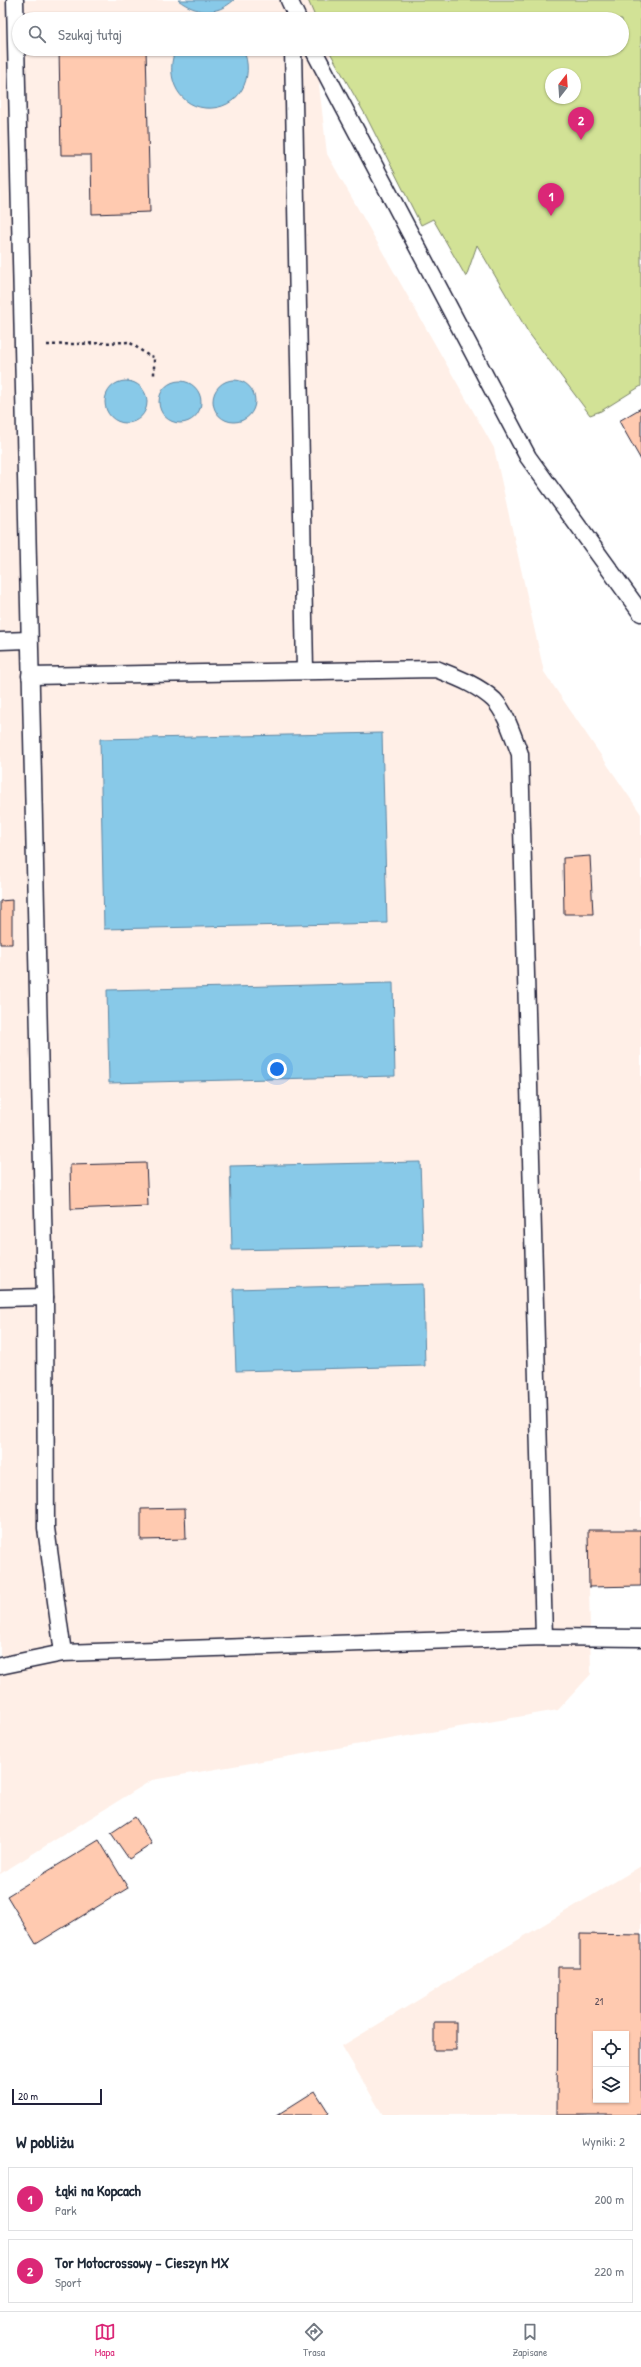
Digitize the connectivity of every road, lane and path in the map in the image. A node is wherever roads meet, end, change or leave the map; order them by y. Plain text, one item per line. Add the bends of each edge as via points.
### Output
1 (15, 0) edge
2 (15, 12) edge
3 (16, 56) edge
4 (293, 56) edge
5 (317, 56) edge
6 (23, 346) junction
7 (154, 376) dead end
8 (641, 613) edge
9 (28, 640) junction
10 (0, 641) edge
11 (305, 670) junction
12 (30, 676) junction
13 (45, 1297) junction
14 (0, 1298) edge
15 (544, 1637) junction
16 (641, 1638) edge
17 (63, 1653) junction
18 (0, 1666) edge

1 - 2 lane
3 - 6 lane
4 - 11 lane
5 - 8 lane via 528,457
6 - 7 path via 129,342 154,357
6 - 9 lane
9 - 10 lane
9 - 12 lane
11 - 12 lane
11 - 15 lane via 436,669 466,681 494,701 508,723 520,754
12 - 13 lane
13 - 14 lane
13 - 17 lane via 46,1528
15 - 16 lane
15 - 17 lane
17 - 18 lane

